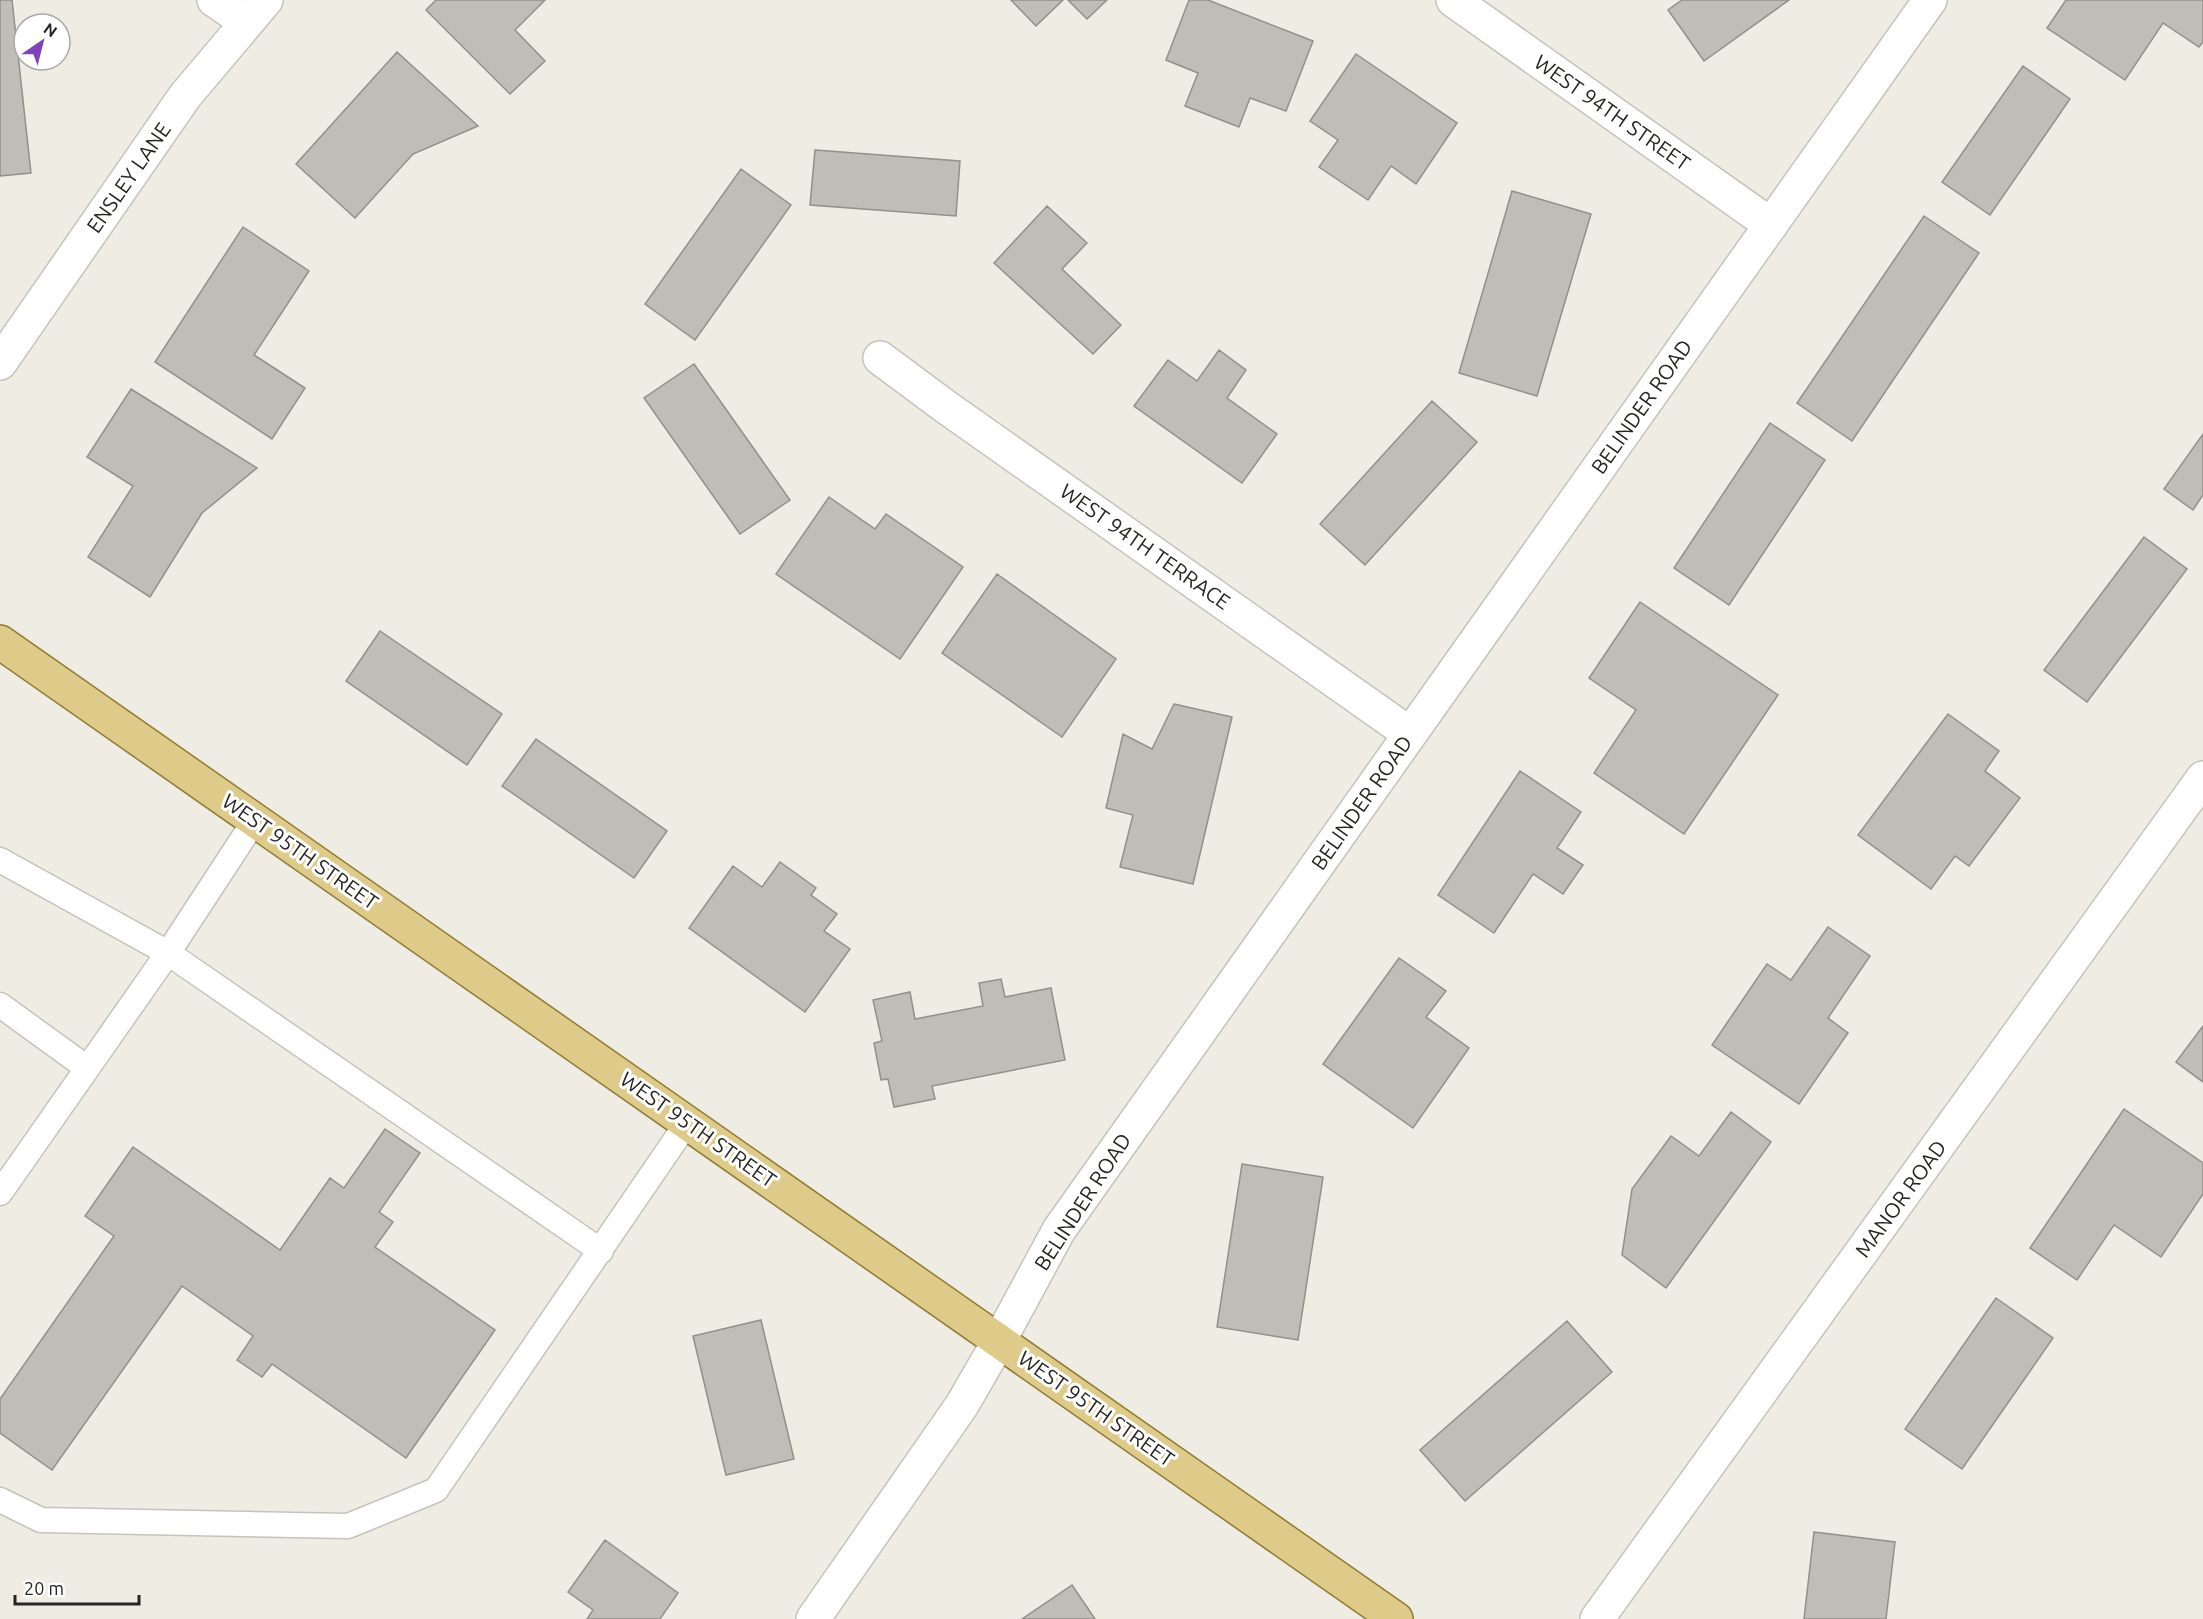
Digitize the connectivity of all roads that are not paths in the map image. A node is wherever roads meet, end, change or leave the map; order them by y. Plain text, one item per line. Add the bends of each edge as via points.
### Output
1 (214, 0) edge
2 (1453, 0) edge
3 (1930, 0) edge
4 (256, 11) edge
5 (1771, 225) junction
6 (880, 358) dead end
7 (0, 363) edge
8 (0, 642) edge
9 (1410, 734) junction
10 (2203, 778) edge
11 (255, 820) junction
12 (0, 860) edge
13 (168, 953) junction
14 (0, 1005) edge
15 (87, 1068) junction
16 (687, 1122) junction
17 (0, 1194) edge
18 (601, 1251) junction
19 (999, 1341) junction
20 (0, 1500) edge
21 (813, 1619) edge
22 (1396, 1619) edge
23 (1597, 1619) edge

1 - 4 street
2 - 5 street, WEST 94TH STREET
3 - 5 street, BELINDER ROAD
4 - 7 street, ENSLEY LANE via 185,96
5 - 9 street, BELINDER ROAD
6 - 9 street, WEST 94TH TERRACE
8 - 11 main road, WEST 95TH STREET
9 - 19 street, BELINDER ROAD via 1059,1230
10 - 23 street, MANOR ROAD
11 - 13 lane
11 - 16 main road, WEST 95TH STREET
12 - 13 lane
13 - 15 lane
13 - 18 lane
14 - 15 lane
15 - 17 lane
16 - 18 lane
16 - 19 main road, WEST 95TH STREET
18 - 20 lane via 436,1490 348,1526 41,1520
19 - 21 street, BELINDER ROAD via 962,1405
19 - 22 main road, WEST 95TH STREET

